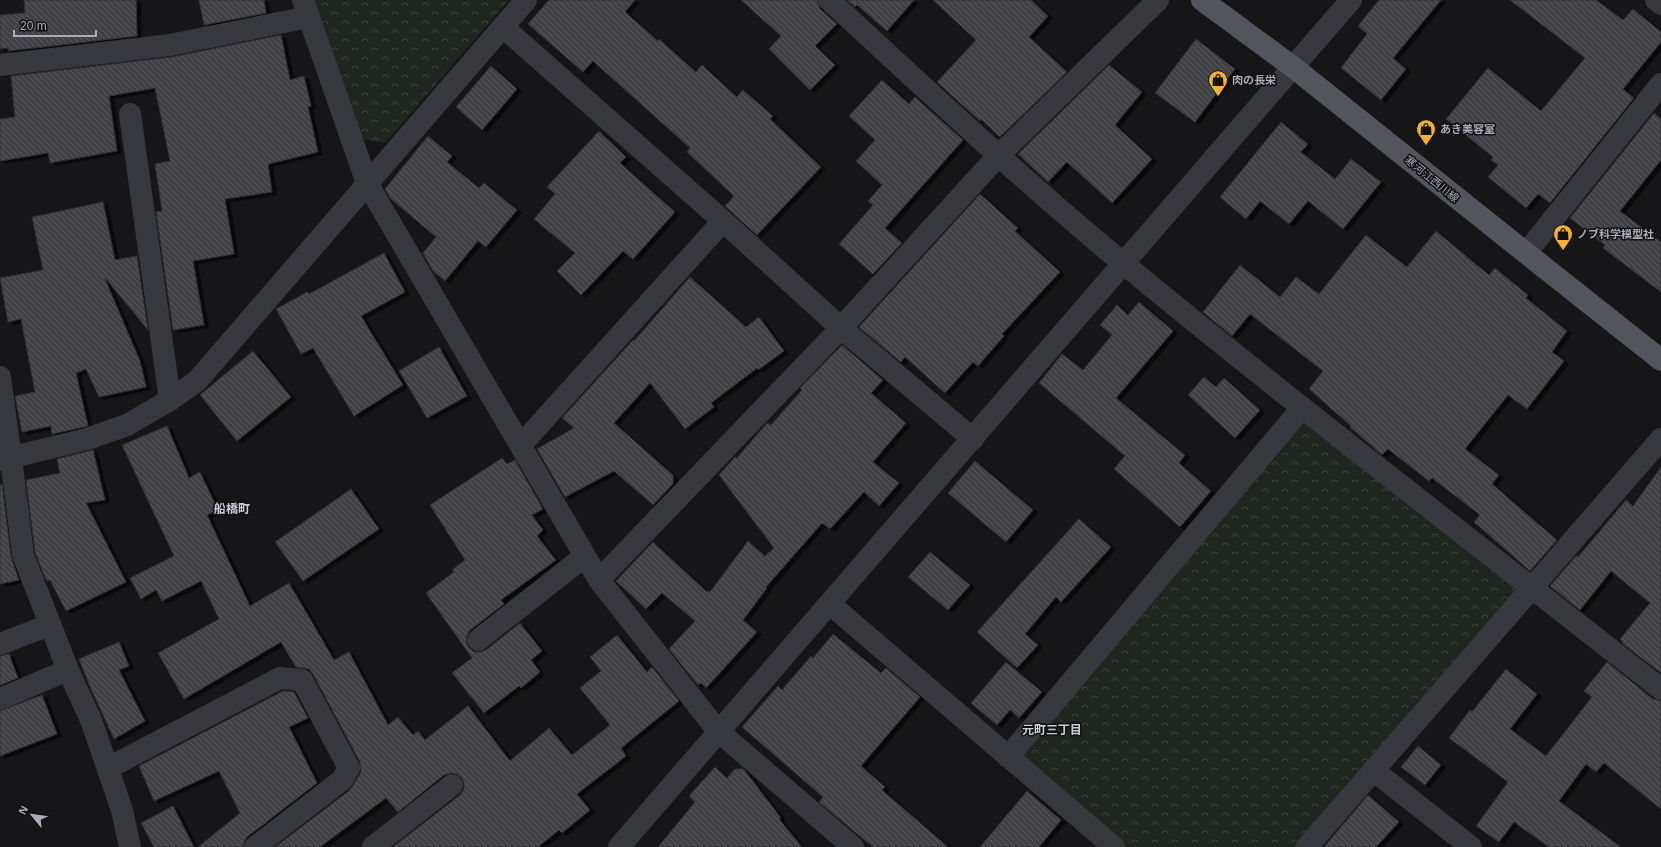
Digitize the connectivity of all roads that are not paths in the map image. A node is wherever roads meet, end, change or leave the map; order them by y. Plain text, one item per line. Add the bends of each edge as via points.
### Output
1 (526, 0) edge
2 (829, 0) edge
3 (1158, 0) edge
4 (1202, 0) edge
5 (1351, 0) edge
6 (1656, 0) edge
7 (1661, 4) edge
8 (306, 8) edge
9 (503, 27) junction
10 (0, 65) edge
11 (1293, 67) junction
12 (1661, 84) edge
13 (130, 114) dead end
14 (998, 156) junction
15 (367, 183) junction
16 (723, 221) junction
17 (1526, 253) junction
18 (1123, 263) junction
19 (841, 328) junction
20 (1661, 360) edge
21 (0, 377) edge
22 (170, 400) junction
23 (1302, 408) junction
24 (973, 439) junction
25 (1661, 439) edge
26 (521, 445) junction
27 (6, 459) edge
28 (585, 556) junction
29 (599, 580) junction
30 (1532, 587) junction
31 (830, 604) junction
32 (49, 626) junction
33 (478, 640) dead end
34 (0, 644) edge
35 (68, 670) junction
36 (1661, 689) edge
37 (0, 699) edge
38 (718, 731) junction
39 (1008, 757) junction
40 (108, 768) junction
41 (1373, 770) junction
42 (452, 785) dead end
43 (130, 847) edge
44 (255, 847) edge
45 (373, 847) edge
46 (619, 847) edge
47 (853, 847) edge
48 (1114, 847) edge
49 (1307, 847) edge
50 (1471, 847) edge

1 - 9 street
2 - 14 street
3 - 14 street
4 - 11 main road, 寒河江西川線
5 - 11 street
6 - 7 street
8 - 10 street via 170,45
8 - 15 street
9 - 15 street
9 - 16 street
11 - 17 main road, 寒河江西川線
11 - 18 street
12 - 17 street
13 - 22 street
14 - 18 street
14 - 19 street
15 - 22 street via 196,381
15 - 26 street
16 - 19 street
16 - 26 street
17 - 20 main road, 寒河江西川線
18 - 23 street
18 - 24 street
19 - 24 street
19 - 29 street
21 - 27 street
22 - 27 street via 126,425 87,439
23 - 30 street
23 - 39 street
24 - 31 street
25 - 30 street
26 - 28 street
27 - 32 street via 23,556
28 - 29 street
28 - 33 street
29 - 38 street
30 - 36 street
30 - 41 street
31 - 38 street
31 - 39 street
32 - 34 street
32 - 35 street
35 - 37 street
35 - 40 street via 91,720
38 - 46 street
38 - 47 street
39 - 48 street
40 - 43 street via 122,810
40 - 44 street via 280,678 302,680 349,768 342,780
41 - 49 street
41 - 50 street
42 - 45 street

